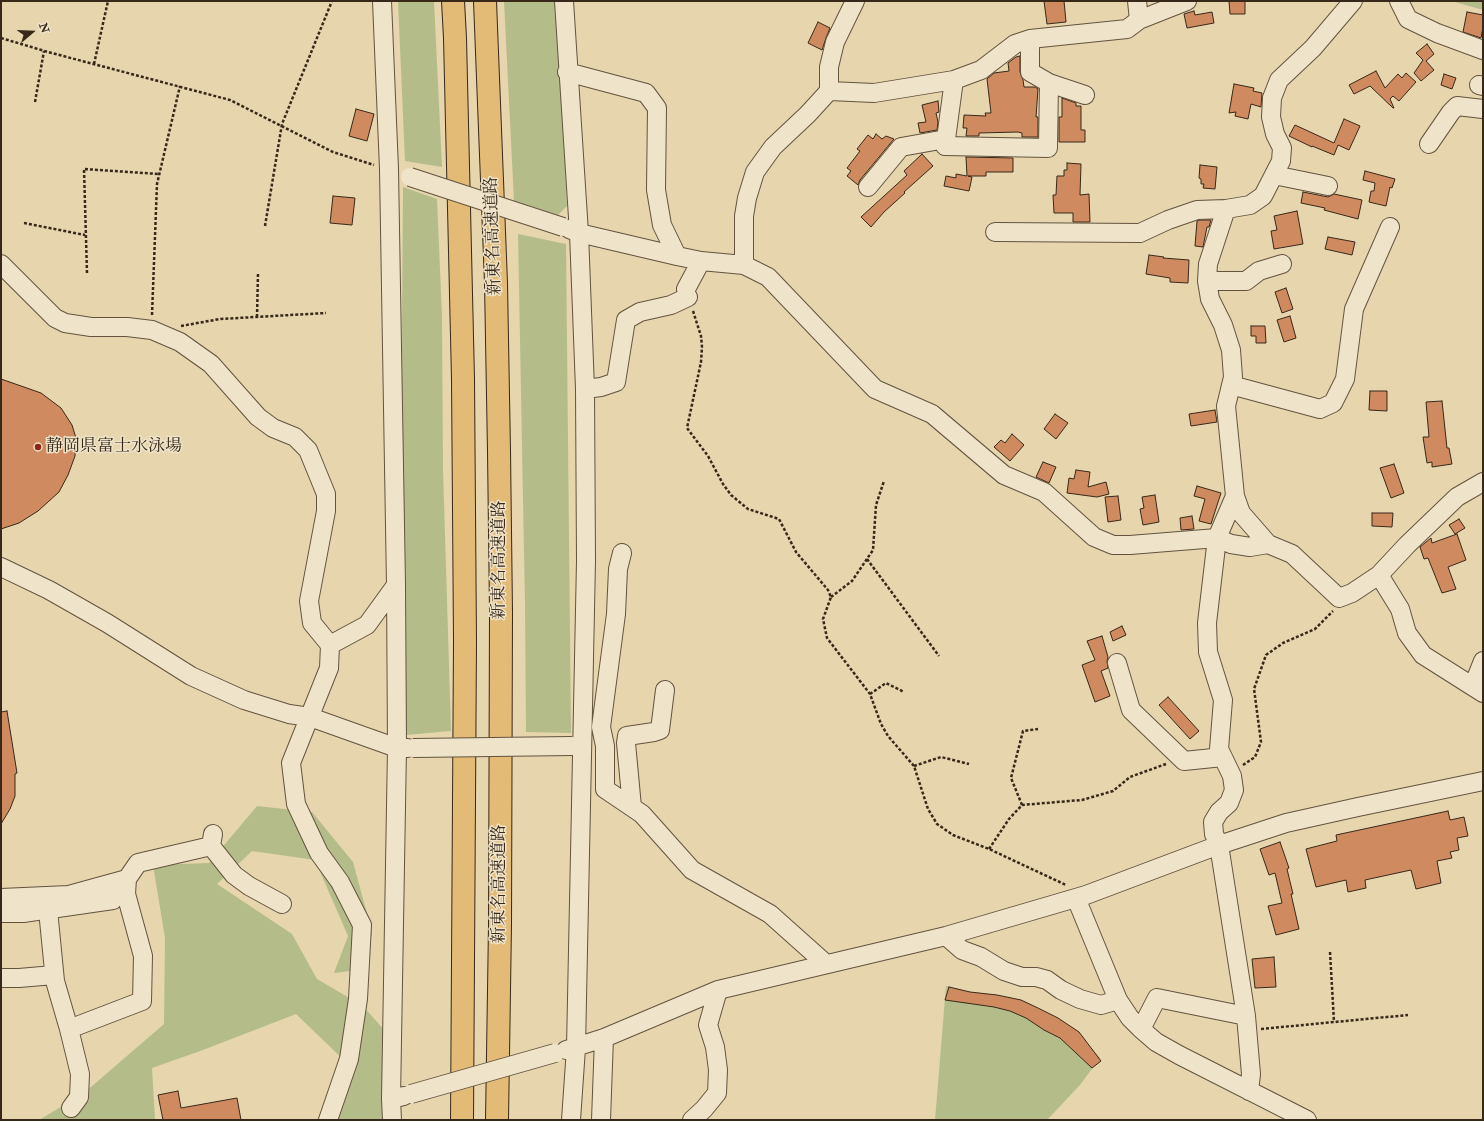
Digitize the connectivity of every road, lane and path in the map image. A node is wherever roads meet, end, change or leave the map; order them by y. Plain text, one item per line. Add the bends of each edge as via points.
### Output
1 (108, 1) edge
2 (332, 1) edge
3 (382, 1) edge
4 (453, 1) edge
5 (485, 1) edge
6 (564, 1) edge
7 (855, 1) edge
8 (1137, 1) edge
9 (1187, 1) edge
10 (1353, 1) edge
11 (1399, 1) edge
12 (1139, 20) junction
13 (1, 38) edge
14 (1030, 39) junction
15 (1483, 50) edge
16 (44, 51) junction
17 (94, 64) junction
18 (567, 72) junction
19 (954, 80) junction
20 (1049, 83) junction
21 (180, 86) junction
22 (829, 91) junction
23 (1085, 95) dead end
24 (35, 102) dead end
25 (1483, 109) edge
26 (282, 124) junction
27 (946, 139) junction
28 (1429, 144) dead end
29 (389, 169) junction
30 (159, 174) junction
31 (1274, 175) junction
32 (1328, 186) dead end
33 (868, 187) dead end
34 (1226, 209) junction
35 (24, 222) dead end
36 (264, 226) dead end
37 (1390, 227) dead end
38 (571, 230) junction
39 (995, 232) dead end
40 (86, 235) junction
41 (678, 256) junction
42 (701, 261) junction
43 (1, 264) edge
44 (1282, 264) dead end
45 (744, 265) junction
46 (86, 273) dead end
47 (258, 273) dead end
48 (1207, 281) junction
49 (687, 293) junction
50 (326, 313) dead end
51 (256, 317) junction
52 (160, 333) junction
53 (1231, 385) junction
54 (585, 389) junction
55 (884, 481) dead end
56 (1483, 482) edge
57 (1235, 496) junction
58 (1217, 538) junction
59 (1268, 544) junction
60 (622, 552) dead end
61 (867, 559) junction
62 (1, 567) edge
63 (1379, 575) junction
64 (396, 585) junction
65 (1352, 593) junction
66 (832, 598) junction
67 (330, 645) junction
68 (938, 656) dead end
69 (1483, 661) edge
70 (1117, 663) dead end
71 (665, 690) dead end
72 (1478, 690) edge
73 (904, 692) dead end
74 (870, 694) junction
75 (310, 717) junction
76 (1038, 729) dead end
77 (577, 746) junction
78 (605, 746) junction
79 (405, 748) junction
80 (1178, 755) junction
81 (969, 764) dead end
82 (1226, 764) junction
83 (914, 766) junction
84 (1483, 781) edge
85 (1022, 805) junction
86 (632, 807) junction
87 (1219, 845) junction
88 (989, 849) junction
89 (127, 879) junction
90 (1081, 896) junction
91 (1, 898) edge
92 (282, 904) dead end
93 (48, 910) junction
94 (1, 913) edge
95 (946, 936) junction
96 (1330, 952) dead end
97 (826, 964) junction
98 (54, 975) junction
99 (1, 978) edge
100 (718, 990) junction
101 (1118, 1000) junction
102 (1408, 1015) dead end
103 (1334, 1022) junction
104 (1246, 1023) junction
105 (69, 1029) junction
106 (1141, 1030) junction
107 (604, 1038) junction
108 (576, 1048) junction
109 (1249, 1091) junction
110 (392, 1099) junction
111 (71, 1108) dead end
112 (1280, 1113) edge
113 (328, 1120) edge
114 (392, 1120) edge
115 (462, 1120) edge
116 (497, 1120) edge
117 (571, 1120) edge
118 (601, 1120) edge
119 (692, 1120) edge
120 (1307, 1120) edge

1 - 17 path
2 - 26 path
3 - 29 street
4 - 115 highway, 新東名高速道路 via 463,379
5 - 116 highway, 新東名高速道路 via 496,283 501,605
6 - 18 street
7 - 22 street via 835,42 829,67
8 - 12 street
9 - 12 street
10 - 31 street via 1313,48 1279,80 1272,98 1270,117 1282,148 1281,161
11 - 15 street via 1408,19
12 - 14 street via 1127,29
13 - 16 path
14 - 19 street via 1015,44 981,70
14 - 20 street via 1030,72
16 - 17 path
16 - 24 path
17 - 21 path
18 - 38 street
18 - 41 street via 646,93 657,108 656,190 662,225
19 - 22 street via 874,93
19 - 27 street
20 - 23 street
20 - 27 street via 1048,148 945,146
21 - 26 path via 230,100
21 - 30 path
22 - 45 street via 773,147 755,172 744,216
25 - 28 street via 1457,106
26 - 29 path via 333,152
26 - 36 path
27 - 33 street via 901,147
29 - 38 street, bridge
29 - 64 street
30 - 40 path via 84,169
30 - 52 path via 157,184
31 - 32 street
31 - 34 street via 1263,196 1250,206
34 - 39 street via 1197,210 1140,233
34 - 48 street via 1208,264
35 - 40 path
37 - 53 street via 1354,309 1345,379 1333,403 1320,409
38 - 41 street
38 - 54 street
40 - 46 path
41 - 42 street
42 - 45 street
42 - 49 street
43 - 52 street via 54,318 65,323 91,327 127,327
44 - 48 street via 1259,271 1246,281
45 - 58 street via 768,277 875,390 932,414 1004,475 1044,492 1094,537 1113,545
47 - 51 path
48 - 53 street via 1210,299 1231,350
49 - 54 street via 671,305 640,312 626,320 616,382
49 - 66 path via 702,336 701,362 687,428 708,456 731,496 748,510 779,519 796,552
50 - 51 path
51 - 52 path via 220,319 175,327
52 - 67 street via 180,342 211,364 258,417 273,428 295,437 308,450 326,494 326,511 310,609 312,623
53 - 57 street via 1226,406
54 - 77 street via 586,561
55 - 61 path via 876,505 873,550
56 - 63 street via 1457,497 1406,545
57 - 58 street
57 - 59 street via 1241,513
58 - 59 street via 1231,544 1250,547
58 - 82 street via 1207,623 1208,652 1223,700 1219,749
59 - 65 street via 1292,554 1339,598
60 - 78 street via 618,570 613,644 600,727
61 - 66 path via 852,581
61 - 68 path
62 - 75 street via 49,590 191,676 244,700 288,714
63 - 65 street
63 - 72 street via 1400,609 1407,633 1423,655
64 - 67 street via 367,625
64 - 79 street
65 - 82 path via 1314,629 1282,643 1266,655 1254,689 1261,742 1255,757 1246,764
66 - 74 path via 823,619 827,638
67 - 75 street via 329,668
69 - 72 street
70 - 80 street via 1131,710
71 - 86 street via 660,730 628,736 626,743
73 - 74 path via 886,683
74 - 83 path via 888,736
75 - 79 street
75 - 113 street via 291,763 296,804 320,853 340,882 362,925 358,999 349,1059
76 - 85 path via 1023,731 1011,778
77 - 78 street
77 - 79 street, bridge
77 - 108 street
78 - 86 street via 605,789
79 - 110 street
80 - 82 street via 1184,761
80 - 85 path via 1164,766 1130,777 1113,791 1082,800
81 - 83 path via 941,757
82 - 87 street via 1232,776 1234,790 1229,803 1213,822 1214,834
83 - 88 path via 928,809 937,824 953,835
84 - 87 street via 1286,823
85 - 88 path
86 - 97 street via 642,814 692,870 770,914
87 - 90 street
87 - 104 street
88 - 90 path
89 - 91 street via 69,895
89 - 92 street via 138,863 212,840 234,874 249,886
89 - 93 street via 113,900
89 - 105 street via 126,894 143,956 142,1001
90 - 95 street
90 - 101 street
93 - 94 street
93 - 98 street
95 - 97 street
95 - 101 street via 962,950 981,957 1004,971 1022,977 1046,980 1080,999 1101,1005
96 - 103 path
97 - 100 street
98 - 99 street
98 - 105 street
100 - 107 street
100 - 119 street via 708,1025 718,1070 717,1093
101 - 106 street
102 - 103 path
103 - 104 path
104 - 106 street via 1157,998
104 - 109 street via 1251,1074
105 - 111 street via 80,1074 79,1097
106 - 109 street via 1179,1055
107 - 108 street
107 - 118 street
108 - 110 street, bridge
108 - 117 street
109 - 112 street
110 - 114 street
112 - 120 street

